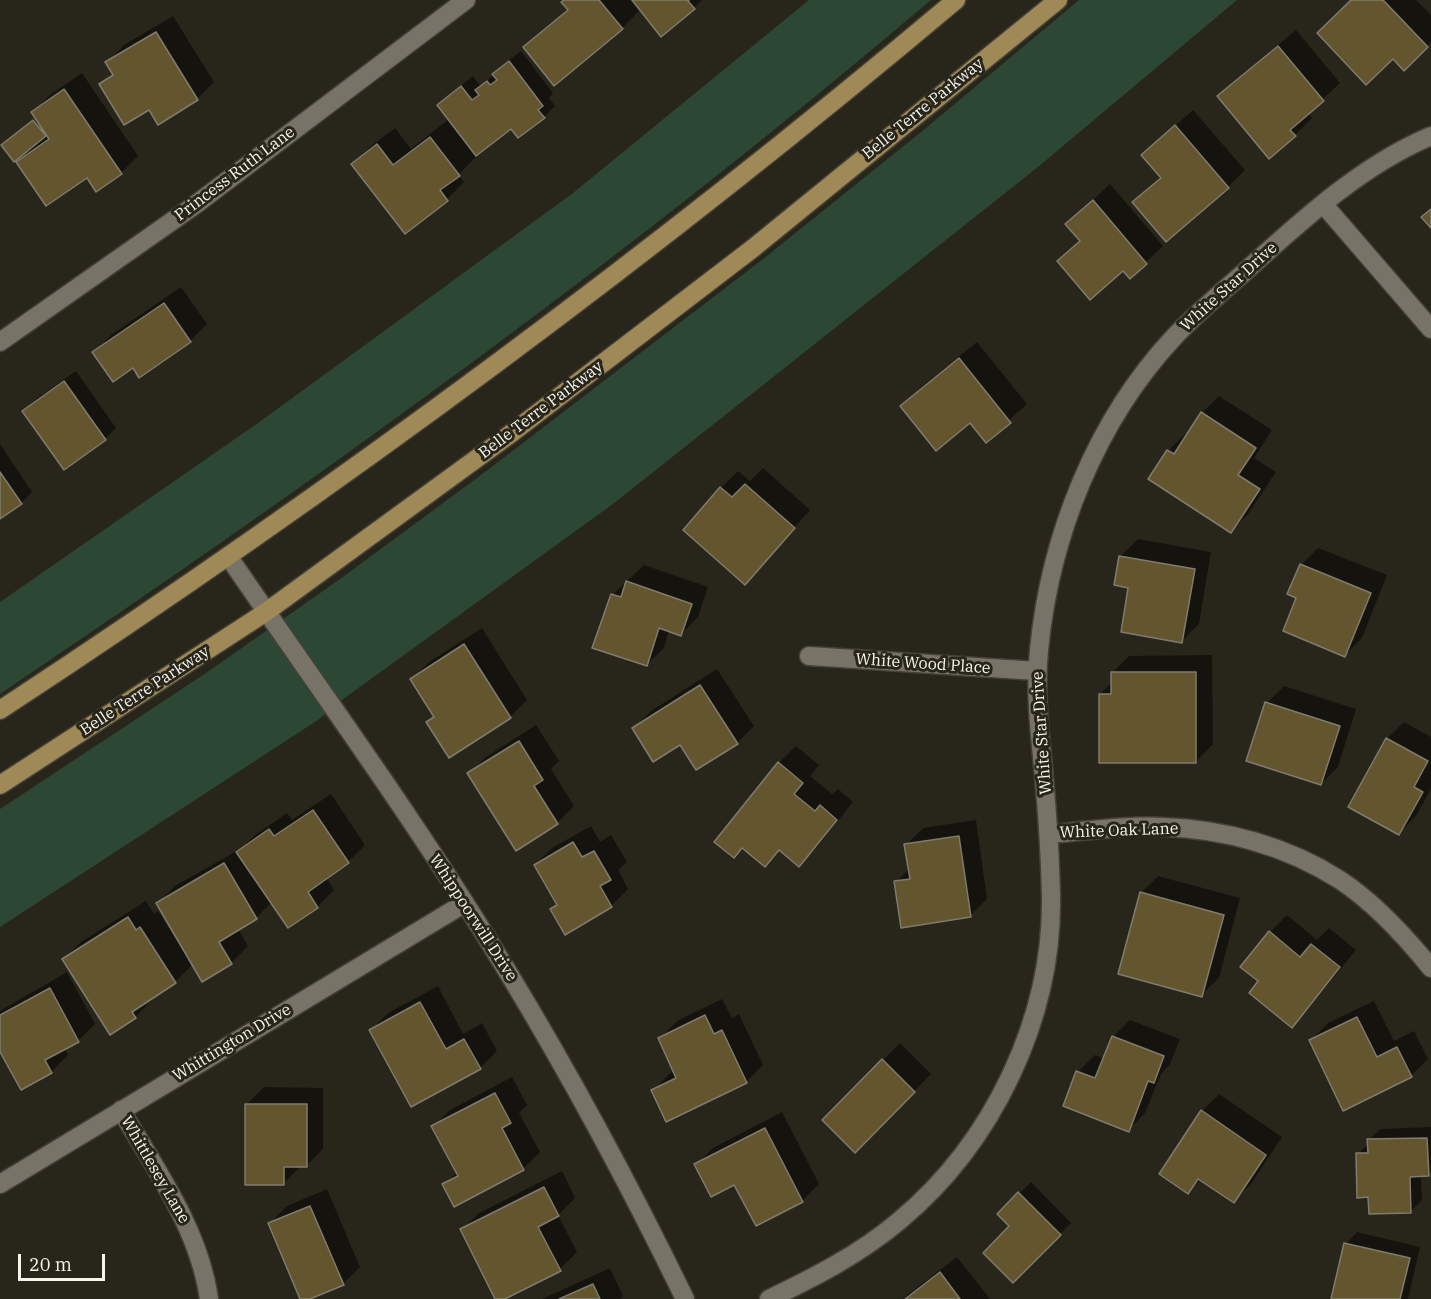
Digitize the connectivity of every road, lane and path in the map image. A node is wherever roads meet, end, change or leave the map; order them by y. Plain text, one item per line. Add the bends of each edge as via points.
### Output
1 (466, 0) edge
2 (956, 0) edge
3 (1058, 0) edge
4 (1431, 136) edge
5 (1324, 205) junction
6 (1431, 329) edge
7 (0, 342) edge
8 (228, 556) junction
9 (266, 612) junction
10 (809, 656) dead end
11 (1037, 671) junction
12 (0, 710) edge
13 (0, 786) edge
14 (1049, 834) junction
15 (465, 903) junction
16 (1431, 969) edge
17 (121, 1110) junction
18 (0, 1184) edge
19 (209, 1299) edge
20 (685, 1299) edge
21 (769, 1299) edge

1 - 7 street, Princess Ruth Lane via 195,205
2 - 8 main road via 591,293 413,426
3 - 9 main road, Belle Terre Parkway via 724,271 509,435
4 - 5 street, White Star Drive via 1382,161
5 - 6 street
5 - 11 street, White Star Drive via 1248,268 1174,338 1111,423 1079,488 1057,552 1043,616
8 - 9 street, Whippoorwill Drive
8 - 12 main road
9 - 13 main road, Belle Terre Parkway
9 - 15 street, Whippoorwill Drive
10 - 11 street, White Wood Place
11 - 14 street, White Star Drive
14 - 16 street, White Oak Lane via 1137,827 1185,828 1246,838 1340,880 1392,924
14 - 21 street, White Star Drive via 1050,928 1043,975 1016,1064 997,1102 974,1139 929,1194 900,1220 839,1263
15 - 17 street, Whittington Drive
15 - 20 street, Whippoorwill Drive via 585,1104
17 - 18 street, Whittington Drive
17 - 19 street, Whittlesey Lane via 194,1241

